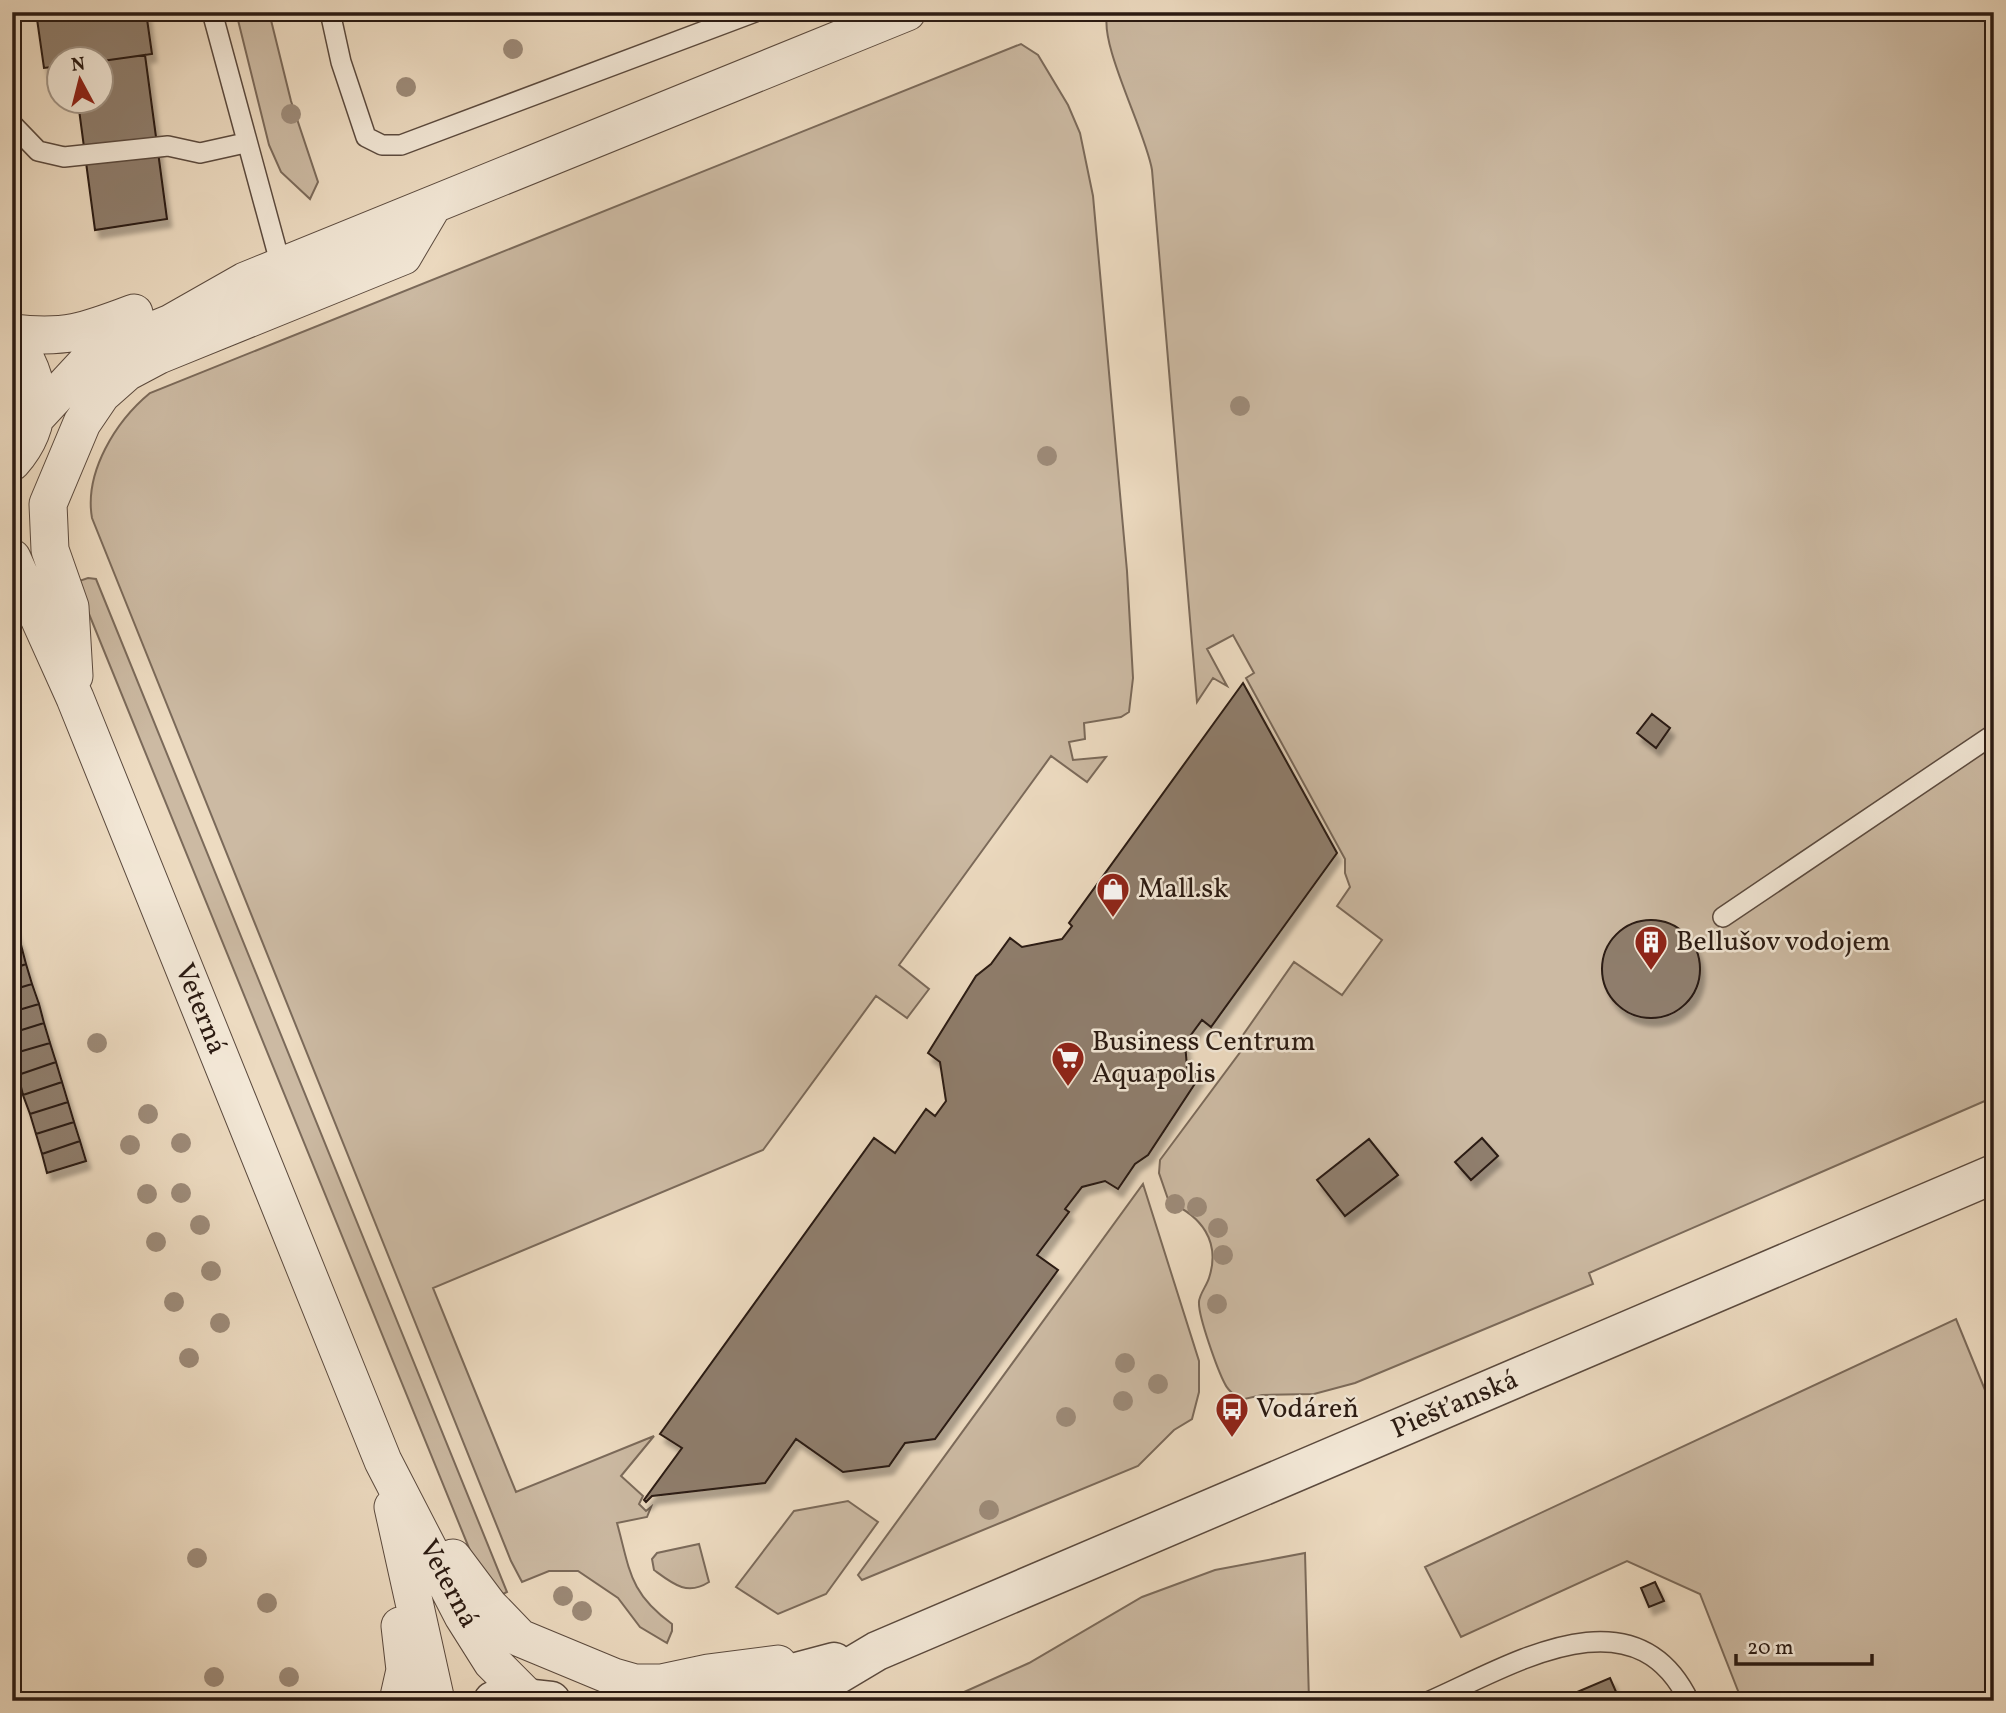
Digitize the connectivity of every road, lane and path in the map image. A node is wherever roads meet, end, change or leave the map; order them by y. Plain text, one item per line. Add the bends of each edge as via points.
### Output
1 (212, 12) edge
2 (330, 12) edge
3 (755, 12) edge
4 (907, 12) edge
5 (12, 124) edge
6 (245, 143) junction
7 (433, 205) junction
8 (281, 266) junction
9 (245, 281) junction
10 (12, 333) edge
11 (12, 340) edge
12 (36, 417) junction
13 (12, 462) edge
14 (12, 558) edge
15 (75, 698) junction
16 (1994, 734) edge
17 (1723, 917) dead end
18 (1994, 1174) edge
19 (383, 1461) junction
20 (877, 1651) junction
21 (524, 1700) edge
22 (398, 1701) edge
23 (436, 1701) edge
24 (687, 1701) edge
25 (793, 1701) edge
26 (812, 1701) edge
27 (1430, 1701) edge
28 (1689, 1701) edge

1 - 6 lane
2 - 3 lane via 366,137 382,145 401,145
4 - 7 street
5 - 6 lane via 38,151 64,157 168,146 200,153
6 - 8 lane
7 - 8 street
7 - 15 street via 403,256 159,355 127,372 101,395 82,423 48,504 50,550 70,607
8 - 9 street
9 - 10 street via 160,302 74,335
9 - 12 street via 171,323 88,361
11 - 12 street via 30,365
12 - 13 street
14 - 15 street, Veterná
15 - 19 street, Veterná
16 - 17 lane
18 - 20 street, Piešťanská
19 - 20 street via 505,1624 520,1638 559,1656 635,1683 660,1683
19 - 21 street, Veterná via 463,1616 492,1662
19 - 22 street via 405,1670
19 - 23 street, Veterná
20 - 24 street, Piešťanská
20 - 25 street, Piešťanská
20 - 26 street
27 - 28 lane via 1553,1646 1582,1640 1643,1651 1666,1666

